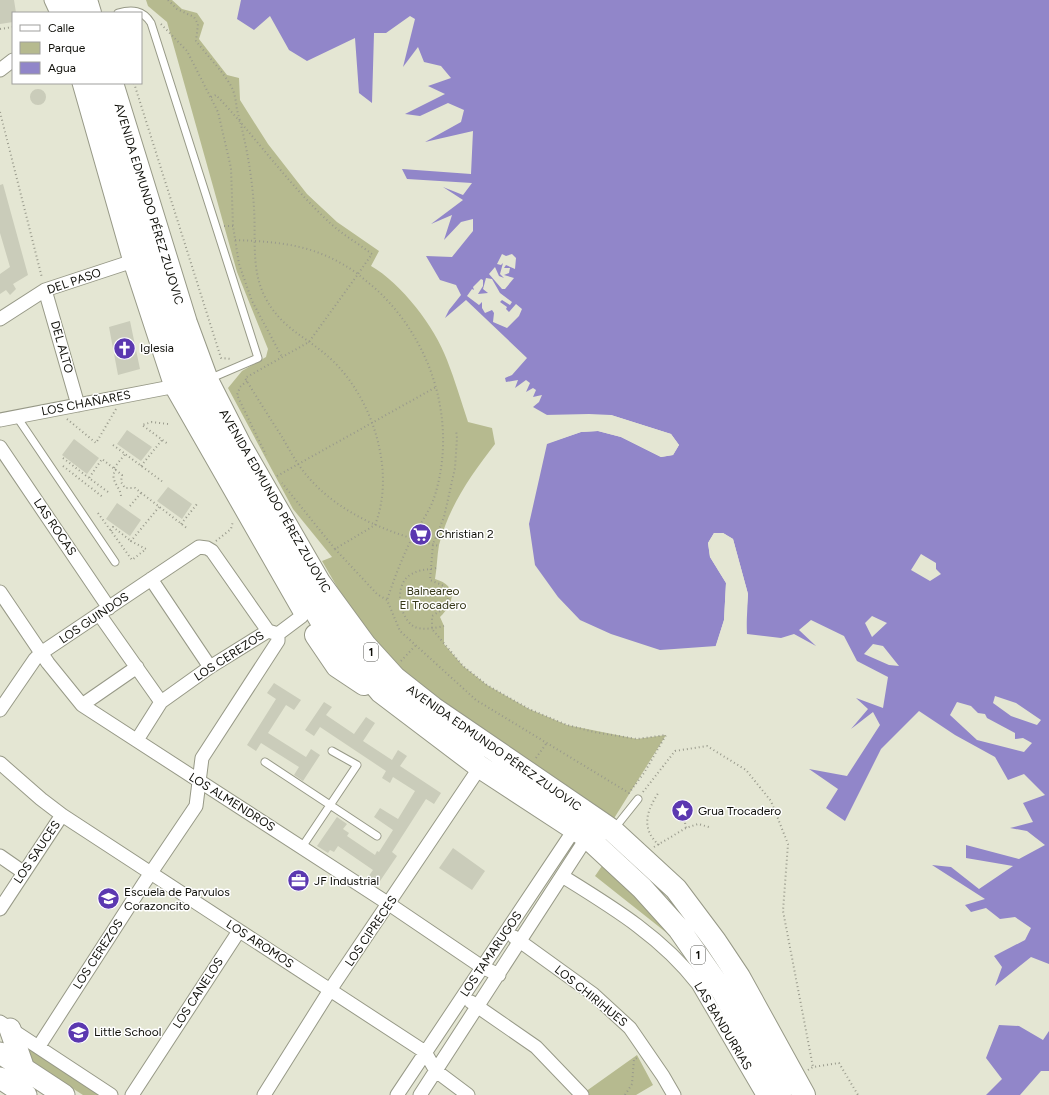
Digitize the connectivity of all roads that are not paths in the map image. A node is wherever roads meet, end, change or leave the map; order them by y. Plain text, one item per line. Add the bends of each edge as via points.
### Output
1 (51, 0) edge
2 (66, 0) edge
3 (86, 0) edge
4 (57, 12) edge
5 (71, 12) edge
6 (90, 12) edge
7 (122, 12) edge
8 (139, 12) edge
9 (142, 13) edge
10 (12, 61) edge
11 (0, 70) edge
12 (79, 84) edge
13 (93, 84) edge
14 (112, 84) edge
15 (130, 262) junction
16 (45, 290) junction
17 (0, 319) edge
18 (166, 326) junction
19 (216, 382) junction
20 (171, 387) junction
21 (78, 405) junction
22 (17, 417) junction
23 (0, 420) edge
24 (0, 447) edge
25 (115, 562) dead end
26 (152, 579) junction
27 (0, 592) edge
28 (104, 611) junction
29 (302, 616) junction
30 (273, 632) junction
31 (41, 653) junction
32 (137, 667) junction
33 (210, 667) junction
34 (381, 692) junction
35 (161, 702) junction
36 (82, 705) junction
37 (0, 710) edge
38 (136, 740) junction
39 (332, 751) dead end
40 (265, 762) dead end
41 (0, 763) edge
42 (480, 767) junction
43 (198, 781) junction
44 (638, 799) road end
45 (330, 804) junction
46 (62, 815) junction
47 (592, 826) junction
48 (377, 836) dead end
49 (302, 847) junction
50 (0, 856) edge
51 (23, 872) junction
52 (150, 873) junction
53 (562, 876) junction
54 (389, 904) junction
55 (0, 909) edge
56 (239, 931) junction
57 (506, 932) junction
58 (521, 941) junction
59 (482, 967) junction
60 (499, 975) junction
61 (330, 990) junction
62 (463, 996) junction
63 (478, 1007) junction
64 (5, 1026) edge
65 (39, 1046) junction
66 (425, 1052) junction
67 (0, 1053) edge
68 (24, 1069) junction
69 (436, 1071) junction
70 (0, 1078) edge
71 (26, 1095) edge
72 (64, 1095) edge
73 (111, 1095) edge
74 (132, 1095) edge
75 (264, 1095) edge
76 (397, 1095) edge
77 (420, 1095) edge
78 (468, 1095) edge
79 (582, 1095) edge
80 (674, 1095) edge
81 (763, 1095) edge
82 (780, 1095) edge
83 (804, 1095) edge

1 - 4 street
2 - 5 highway
3 - 6 highway
7 - 8 lane
9 - 19 lane via 151,23 258,358 237,367
10 - 11 street
12 - 15 street
13 - 18 highway, AVENIDA EDMUNDO PÉREZ ZUJOVIC / 1
14 - 19 highway, AVENIDA EDMUNDO PÉREZ ZUJOVIC / 1 via 186,323
15 - 16 street, DEL PASO
15 - 20 street
16 - 17 street, DEL PASO
16 - 21 street, DEL ALTO
18 - 19 highway via 176,335 193,375 200,380
18 - 34 highway, AVENIDA EDMUNDO PÉREZ ZUJOVIC / 1 via 177,360 210,431 320,619
19 - 47 highway, AVENIDA EDMUNDO PÉREZ ZUJOVIC / 1 via 240,445 319,582 365,645 395,678
20 - 21 street, LOS CHAÑARES
20 - 29 street
21 - 22 street, LOS CHAÑARES
22 - 23 street, LOS CHAÑARES
22 - 25 lane
24 - 28 street, LAS ROCAS
26 - 28 street, LOS GUINDOS
26 - 30 street, LOS GUINDOS via 200,547 207,548 212,551
26 - 33 street
27 - 31 street, LOS ALMENDROS
28 - 31 street, LOS GUINDOS
28 - 32 street
29 - 30 street, LOS CEREZOS
29 - 34 highway via 337,666 358,681
30 - 33 street, LOS CEREZOS
30 - 43 street, LOS CEREZOS via 278,640 202,758
31 - 36 street, LOS ALMENDROS
31 - 37 street, LOS GUINDOS
32 - 35 street
32 - 36 street
33 - 35 street, LOS CEREZOS
34 - 42 highway, AVENIDA EDMUNDO PÉREZ ZUJOVIC / 1
35 - 38 street, LOS CEREZOS
36 - 38 street, LOS ALMENDROS
38 - 43 street, LOS ALMENDROS
39 - 45 lane via 357,765
40 - 45 lane
41 - 46 street, LOS AROMOS
42 - 47 highway, AVENIDA EDMUNDO PÉREZ ZUJOVIC / 1
42 - 54 street, LOS CIPRECES
43 - 49 street, LOS ALMENDROS
43 - 52 street, LOS CEREZOS via 196,806
44 - 47 lane
45 - 48 lane
45 - 49 lane
46 - 51 street, LOS SAUCES
46 - 52 street, LOS AROMOS
47 - 53 street, LOS TAMARUGOS
47 - 57 street, LOS TAMARUGOS
47 - 82 highway, AVENIDA EDMUNDO PÉREZ ZUJOVIC / 1 via 621,867 655,902 691,946 723,992
47 - 83 highway, AVENIDA EDMUNDO PÉREZ ZUJOVIC / 1 via 676,890 739,977
49 - 54 street, LOS ALMENDROS
50 - 51 street
51 - 55 street, LOS SAUCES
52 - 56 street, LOS AROMOS
52 - 65 street, LOS CEREZOS
53 - 58 street, LOS TAMARUGOS
53 - 81 street, LAS BANDURRIAS via 640,928 688,970
54 - 59 street, LOS ALMENDROS
54 - 61 street, LOS CIPRECES
56 - 61 street, LOS AROMOS
56 - 74 street, LOS CANELOS
57 - 58 street, LOS CHIRIHUES
57 - 59 street, LOS TAMARUGOS
58 - 60 street, LOS TAMARUGOS
58 - 80 street, LOS CHIRIHUES via 611,1010 630,1028
59 - 60 street, LOS ALMENDROS
59 - 62 street, LOS TAMARUGOS
60 - 63 street, LOS TAMARUGOS
61 - 66 street, LOS AROMOS
61 - 75 street, LOS CIPRECES
62 - 63 street
62 - 66 street, LOS TAMARUGOS
63 - 69 street, LOS TAMARUGOS
63 - 79 street via 536,1047
64 - 65 street
64 - 68 main road
65 - 73 street
66 - 69 street
66 - 76 street, LOS TAMARUGOS
67 - 68 main road
68 - 72 main road
69 - 77 street, LOS TAMARUGOS
69 - 78 street
70 - 71 main road

